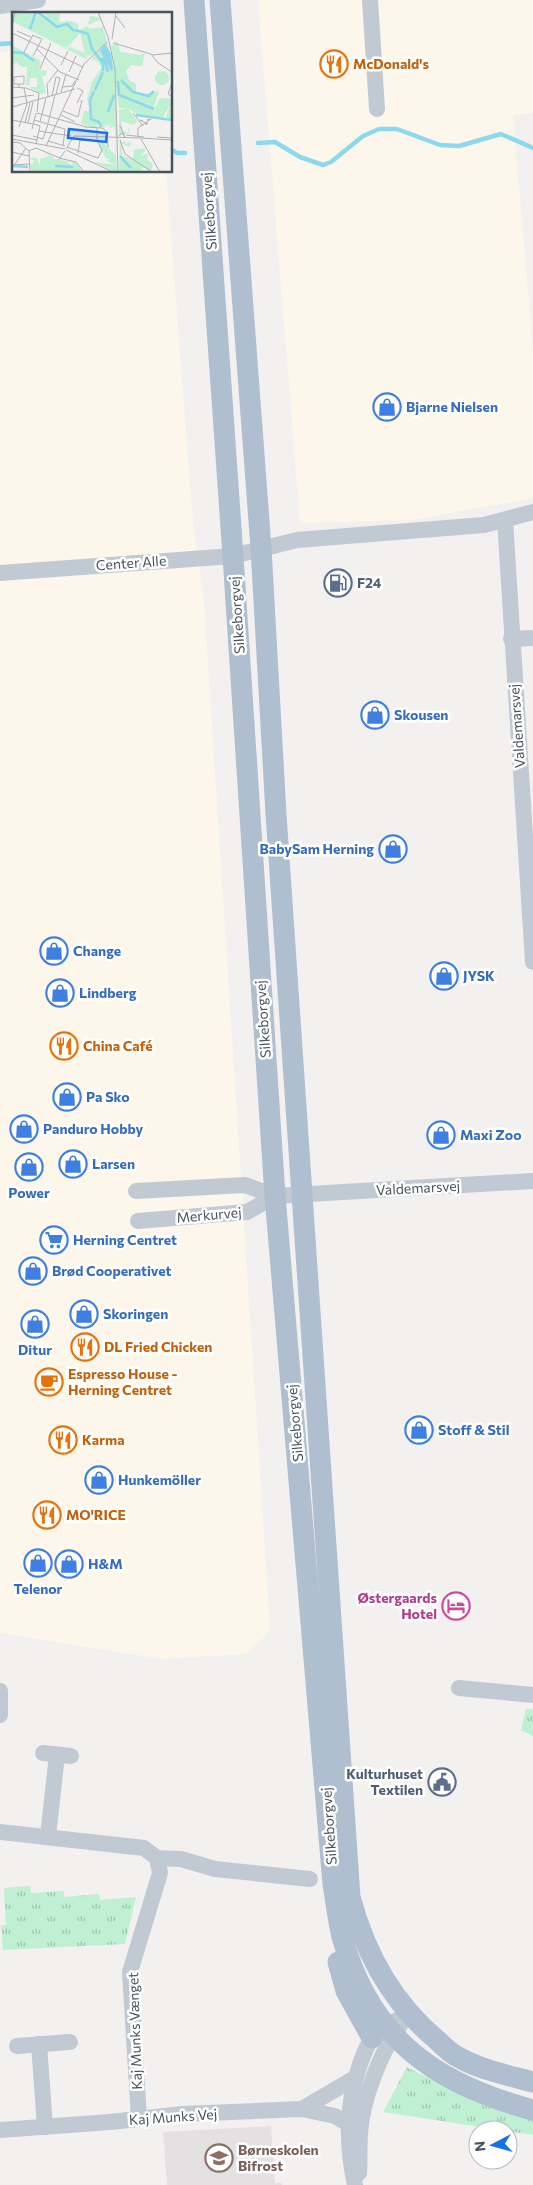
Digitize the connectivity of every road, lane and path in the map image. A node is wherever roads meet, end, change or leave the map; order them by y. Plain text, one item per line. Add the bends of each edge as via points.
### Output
1 (38, 0) edge
2 (194, 0) edge
3 (220, 0) edge
4 (370, 0) edge
5 (0, 6) edge
6 (377, 109) dead end
7 (533, 512) edge
8 (506, 520) junction
9 (261, 548) junction
10 (233, 556) junction
11 (0, 573) edge
12 (533, 638) edge
13 (512, 639) junction
14 (533, 962) edge
15 (533, 1181) edge
16 (136, 1191) dead end
17 (303, 1194) junction
18 (275, 1196) junction
19 (138, 1221) dead end
20 (459, 1688) dead end
21 (0, 1691) edge
22 (533, 1695) edge
23 (0, 1715) edge
24 (57, 1755) dead end
25 (0, 1832) edge
26 (48, 1836) junction
27 (157, 1858) junction
28 (310, 1879) dead end
29 (408, 2014) junction
30 (384, 2033) junction
31 (70, 2042) dead end
32 (40, 2044) junction
33 (17, 2046) dead end
34 (355, 2078) junction
35 (533, 2082) edge
36 (533, 2101) edge
37 (506, 2103) junction
38 (302, 2109) junction
39 (533, 2110) edge
40 (139, 2119) junction
41 (348, 2124) junction
42 (45, 2127) junction
43 (0, 2130) edge
44 (356, 2185) edge

1 - 5 street
2 - 10 main road, Silkeborgvej
3 - 9 main road, Silkeborgvej
4 - 6 street
7 - 8 street
8 - 9 street via 484,525 297,540
8 - 13 street, Valdemarsvej
9 - 10 street, Center Alle
9 - 17 main road, Silkeborgvej
10 - 11 street, Center Alle
10 - 18 main road, Silkeborgvej
12 - 13 street
13 - 14 street, Valdemarsvej
15 - 17 street, Valdemarsvej
16 - 18 street, Merkurvej via 245,1184
17 - 18 street, Merkurvej
17 - 29 main road, Silkeborgvej via 350,1896 359,1932 379,1971
18 - 19 street, Merkurvej via 247,1212
18 - 30 main road, Silkeborgvej via 333,1884 333,1929 346,1990
20 - 22 street
21 - 23 street
24 - 26 street
25 - 26 street
26 - 27 street via 144,1848
27 - 28 street via 181,1859 215,1870
27 - 40 street, Kaj Munks Vænget via 160,1873 130,1972
29 - 30 street
29 - 35 main road, Silkeborgvej via 456,2056 487,2070
30 - 34 street
30 - 37 main road via 446,2078
30 - 44 street via 364,2107
31 - 32 street
32 - 33 street
32 - 42 street
34 - 38 street, Kaj Munks Vej
34 - 41 street
36 - 37 main road
37 - 39 main road
38 - 40 street, Kaj Munks Vej
38 - 41 street, Kaj Munks Vej via 334,2116
40 - 42 street, Kaj Munks Vej
41 - 44 street via 348,2147
42 - 43 street, Kaj Munks Vej

